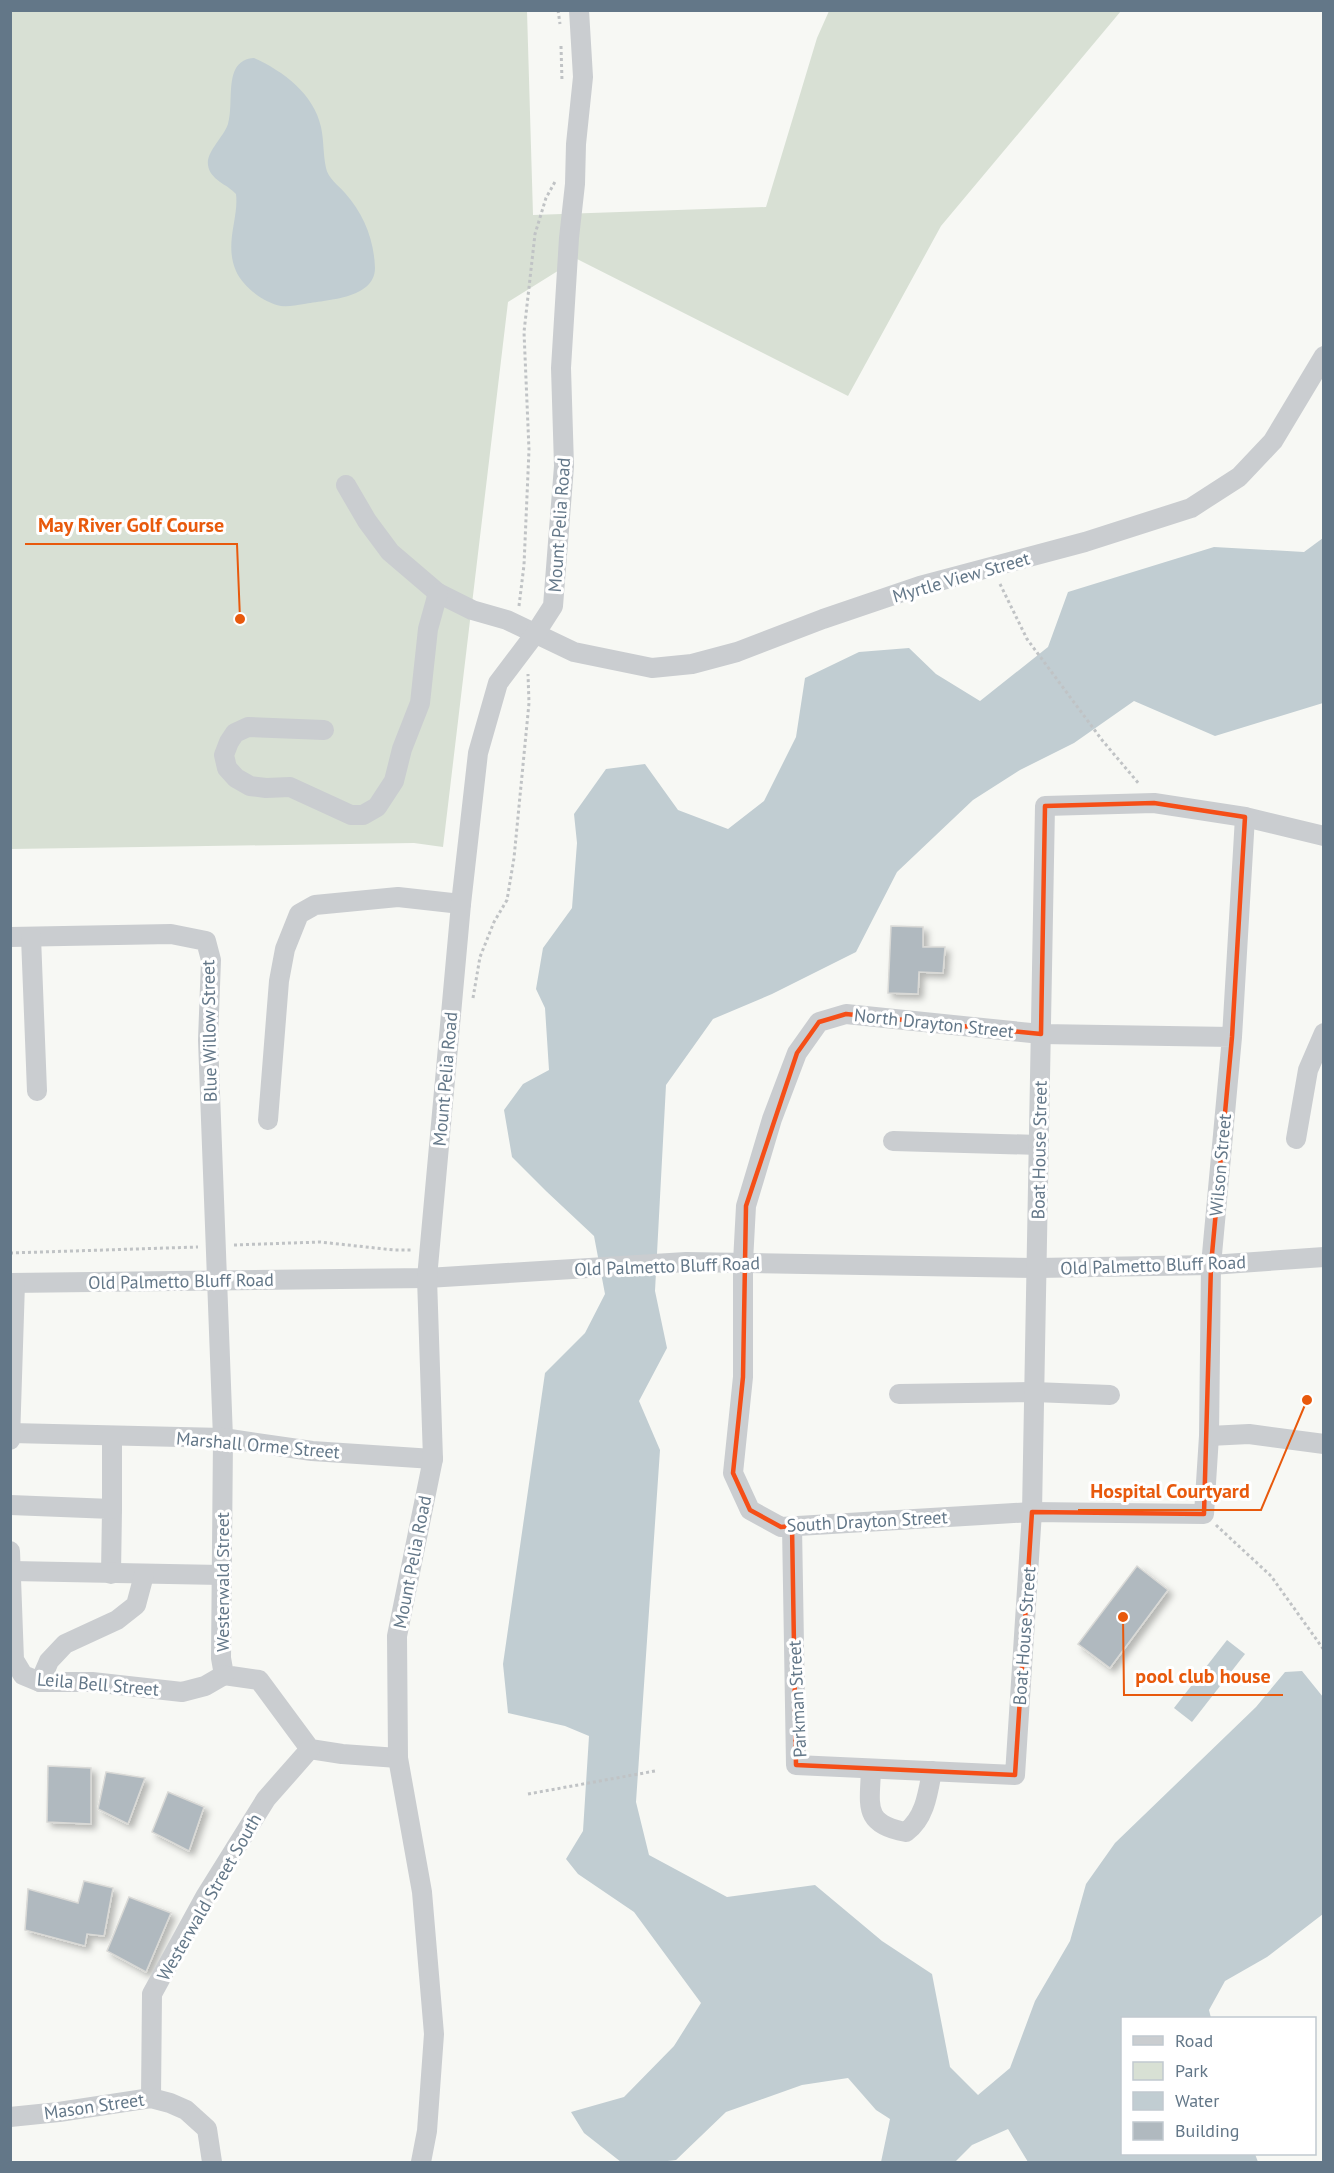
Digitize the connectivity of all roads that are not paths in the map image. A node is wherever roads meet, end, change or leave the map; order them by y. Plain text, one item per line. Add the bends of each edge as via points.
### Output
1 (579, 10) edge
2 (1323, 356) edge
3 (346, 485) dead end
4 (438, 593) junction
5 (535, 634) junction
6 (324, 730) dead end
7 (1245, 817) junction
8 (1323, 836) edge
9 (461, 904) junction
10 (10, 937) edge
11 (31, 937) junction
12 (1041, 1034) junction
13 (1323, 1034) edge
14 (1232, 1037) junction
15 (37, 1091) dead end
16 (268, 1120) dead end
17 (1296, 1138) dead end
18 (893, 1141) dead end
19 (1039, 1145) junction
20 (1323, 1257) edge
21 (743, 1262) junction
22 (1211, 1265) junction
23 (1037, 1268) junction
24 (427, 1278) junction
25 (216, 1281) junction
26 (13, 1283) edge
27 (1034, 1392) junction
28 (899, 1394) dead end
29 (1110, 1395) dead end
30 (11, 1433) edge
31 (112, 1436) junction
32 (1209, 1436) junction
33 (224, 1438) junction
34 (10, 1440) edge
35 (1323, 1444) edge
36 (433, 1459) junction
37 (10, 1505) edge
38 (112, 1509) junction
39 (1032, 1512) junction
40 (1204, 1514) joint
41 (792, 1526) junction
42 (10, 1551) edge
43 (12, 1571) edge
44 (111, 1574) junction
45 (144, 1575) junction
46 (221, 1575) junction
47 (224, 1675) junction
48 (40, 1682) junction
49 (310, 1749) junction
50 (398, 1758) junction
51 (871, 1769) junction
52 (932, 1771) junction
53 (1015, 1775) joint
54 (151, 2098) junction
55 (10, 2116) edge
56 (212, 2163) edge
57 (421, 2163) edge

1 - 5 street, Mount Pelia Road via 583,77 561,368 564,466 553,606
2 - 5 street, Myrtle View Street via 1273,441 1239,477 1191,508 1085,542 920,586 737,652 692,664 652,668 632,665 574,652
3 - 4 street, Myrtle View Street via 390,552
4 - 5 street, Myrtle View Street
4 - 6 street via 429,629 420,703 394,781 376,807 363,815 351,815 290,787 250,786 227,768 224,755 229,742 235,733 248,727
5 - 9 street, Mount Pelia Road via 498,683 478,753
7 - 8 street, Boat House Street
7 - 12 street, Boat House Street via 1154,802 1045,806
7 - 14 street, Wilson Street
9 - 16 street via 398,897 315,905 299,914 285,949 279,981
9 - 24 street, Mount Pelia Road
10 - 11 street, Blue Willow Street
11 - 15 street
11 - 25 street, Blue Willow Street via 171,934 206,941 211,960 208,1040
12 - 14 street, North Drayton Street
12 - 19 street, Boat House Street
12 - 21 street, North Drayton Street via 846,1014 819,1022 797,1053 772,1119 746,1206
13 - 17 street via 1308,1070
14 - 22 street, Wilson Street
18 - 19 street
19 - 23 street, Boat House Street
20 - 22 street, Old Palmetto Bluff Road
21 - 23 street, Old Palmetto Bluff Road
21 - 24 street, Old Palmetto Bluff Road
21 - 41 street, South Drayton Street via 743,1377 733,1473 750,1510 781,1527
22 - 23 street, Old Palmetto Bluff Road
22 - 32 street, Wilson Street
23 - 27 street, Boat House Street
24 - 25 street, Old Palmetto Bluff Road
24 - 36 street, Mount Pelia Road
25 - 26 street, Old Palmetto Bluff Road
25 - 33 street, Westerwald Street
26 - 30 street
27 - 28 street
27 - 29 street
27 - 39 street, Boat House Street
30 - 31 street, Marshall Orme Street
30 - 34 street
31 - 33 street, Marshall Orme Street
31 - 38 street
32 - 35 street via 1249,1434
32 - 40 street, Wilson Street
33 - 36 street, Marshall Orme Street via 312,1451
33 - 46 street, Westerwald Street
36 - 50 street, Mount Pelia Road via 397,1636
37 - 38 street
38 - 44 street
39 - 40 street, South Drayton Street
39 - 41 street, South Drayton Street
39 - 53 street, Boat House Street
41 - 51 street, Parkman Street via 796,1765
42 - 43 street, Leila Bell Street
43 - 44 street
43 - 48 street, Leila Bell Street via 14,1660 23,1675
44 - 45 street
45 - 46 street
45 - 48 street via 136,1605 117,1620 65,1644 50,1661
46 - 47 street, Westerwald Street
47 - 48 street, Leila Bell Street via 205,1686 182,1692 92,1682
47 - 49 street, Westerwald Street via 259,1680
49 - 50 street
49 - 54 street, Westerwald Street South via 266,1799 205,1897 152,1994
50 - 57 street, Mount Pelia Road via 422,1892 434,2034
51 - 52 street, Parkman Street
51 - 52 street via 872,1816 890,1829 906,1832 921,1814
52 - 53 street, Parkman Street
54 - 55 street, Mason Street
54 - 56 street, Mason Street via 186,2110 207,2129

